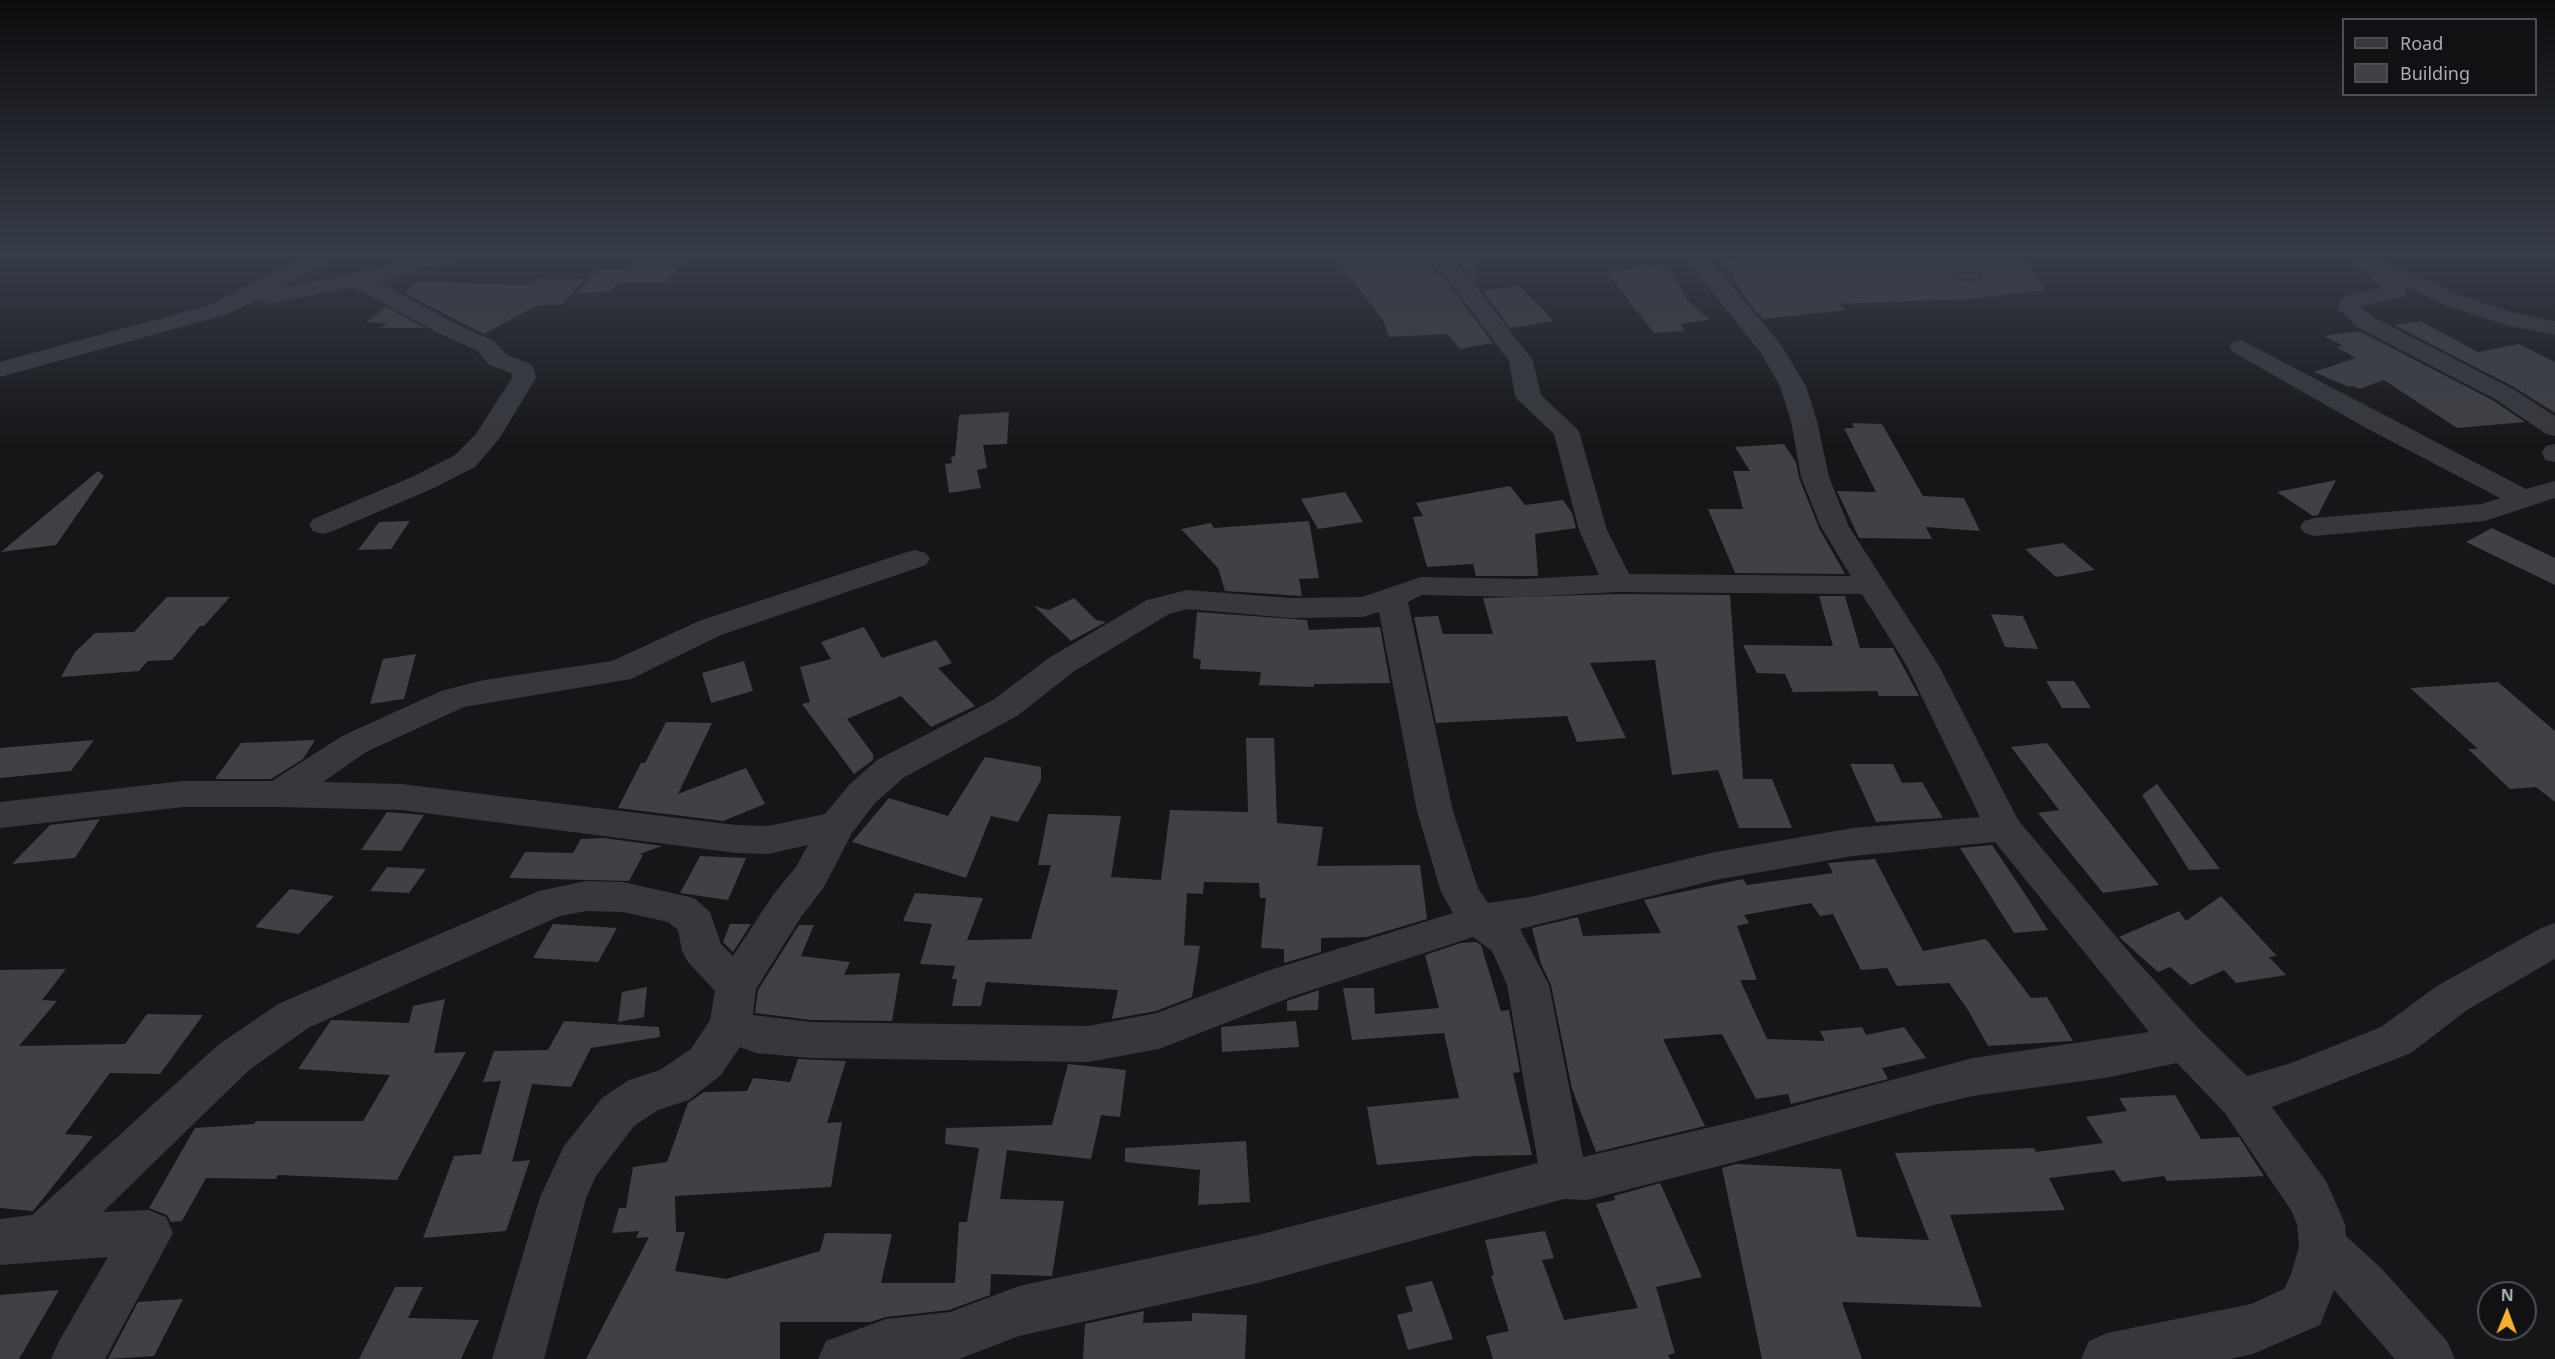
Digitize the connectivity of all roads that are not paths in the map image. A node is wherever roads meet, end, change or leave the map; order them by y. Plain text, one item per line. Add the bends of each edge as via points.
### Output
1 (179, 320) edge
2 (433, 320) edge
3 (1490, 320) edge
4 (1748, 320) edge
5 (2363, 320) edge
6 (2516, 320) edge
7 (2555, 328) edge
8 (2241, 347) dead end
9 (0, 370) edge
10 (2555, 428) edge
11 (2555, 489) edge
12 (2522, 498) junction
13 (323, 525) dead end
14 (2314, 527) dead end
15 (915, 559) dead end
16 (1618, 583) junction
17 (1869, 585) junction
18 (1392, 599) junction
19 (279, 794) junction
20 (0, 815) edge
21 (837, 825) junction
22 (2004, 828) junction
23 (1478, 920) junction
24 (2555, 939) edge
25 (734, 1006) junction
26 (2186, 1043) junction
27 (2240, 1098) junction
28 (1564, 1178) junction
29 (21, 1240) edge
30 (2324, 1246) junction
31 (77, 1359) edge
32 (518, 1359) edge
33 (844, 1359) edge
34 (2107, 1359) edge
35 (2430, 1359) edge

1 - 9 street
2 - 13 street via 486,346 498,360 522,369 525,378 486,440 465,461
3 - 16 street via 1521,361 1533,404 1566,431 1593,530
4 - 17 street via 1772,350 1792,386 1815,477 1835,527
5 - 10 street via 2504,394
6 - 7 street
8 - 12 street
11 - 12 street
12 - 14 street via 2485,512
15 - 19 street via 710,628 619,670 453,699 354,744
16 - 17 street
16 - 18 street via 1523,588 1421,586
17 - 22 street via 1923,666
18 - 21 street via 1363,606 1301,608 1187,599 1158,607 1061,666 1005,708 890,769 862,794
18 - 23 street via 1435,811 1460,892
19 - 20 street via 183,795
19 - 21 street via 401,797 736,839 768,840
21 - 25 street via 810,877 787,906
22 - 23 street via 1853,842 1715,866 1530,912
22 - 26 street via 2120,970
23 - 25 street via 1282,983 1159,1031 1088,1044 811,1040 756,1035
23 - 28 street via 1506,940 1528,986
24 - 27 street via 2452,998 2396,1040
25 - 29 street via 702,951 696,923 680,909 623,897 586,896 553,902 293,1016 233,1058
25 - 32 street via 706,1062 673,1086 645,1094 618,1112 580,1161 563,1197
26 - 27 street
26 - 28 street via 1941,1084 1587,1179
27 - 30 street via 2309,1196 2321,1224
28 - 33 street via 1258,1259 1019,1311 950,1337 886,1344
29 - 31 street via 149,1233
30 - 34 street via 2302,1307 2253,1329
30 - 35 street

